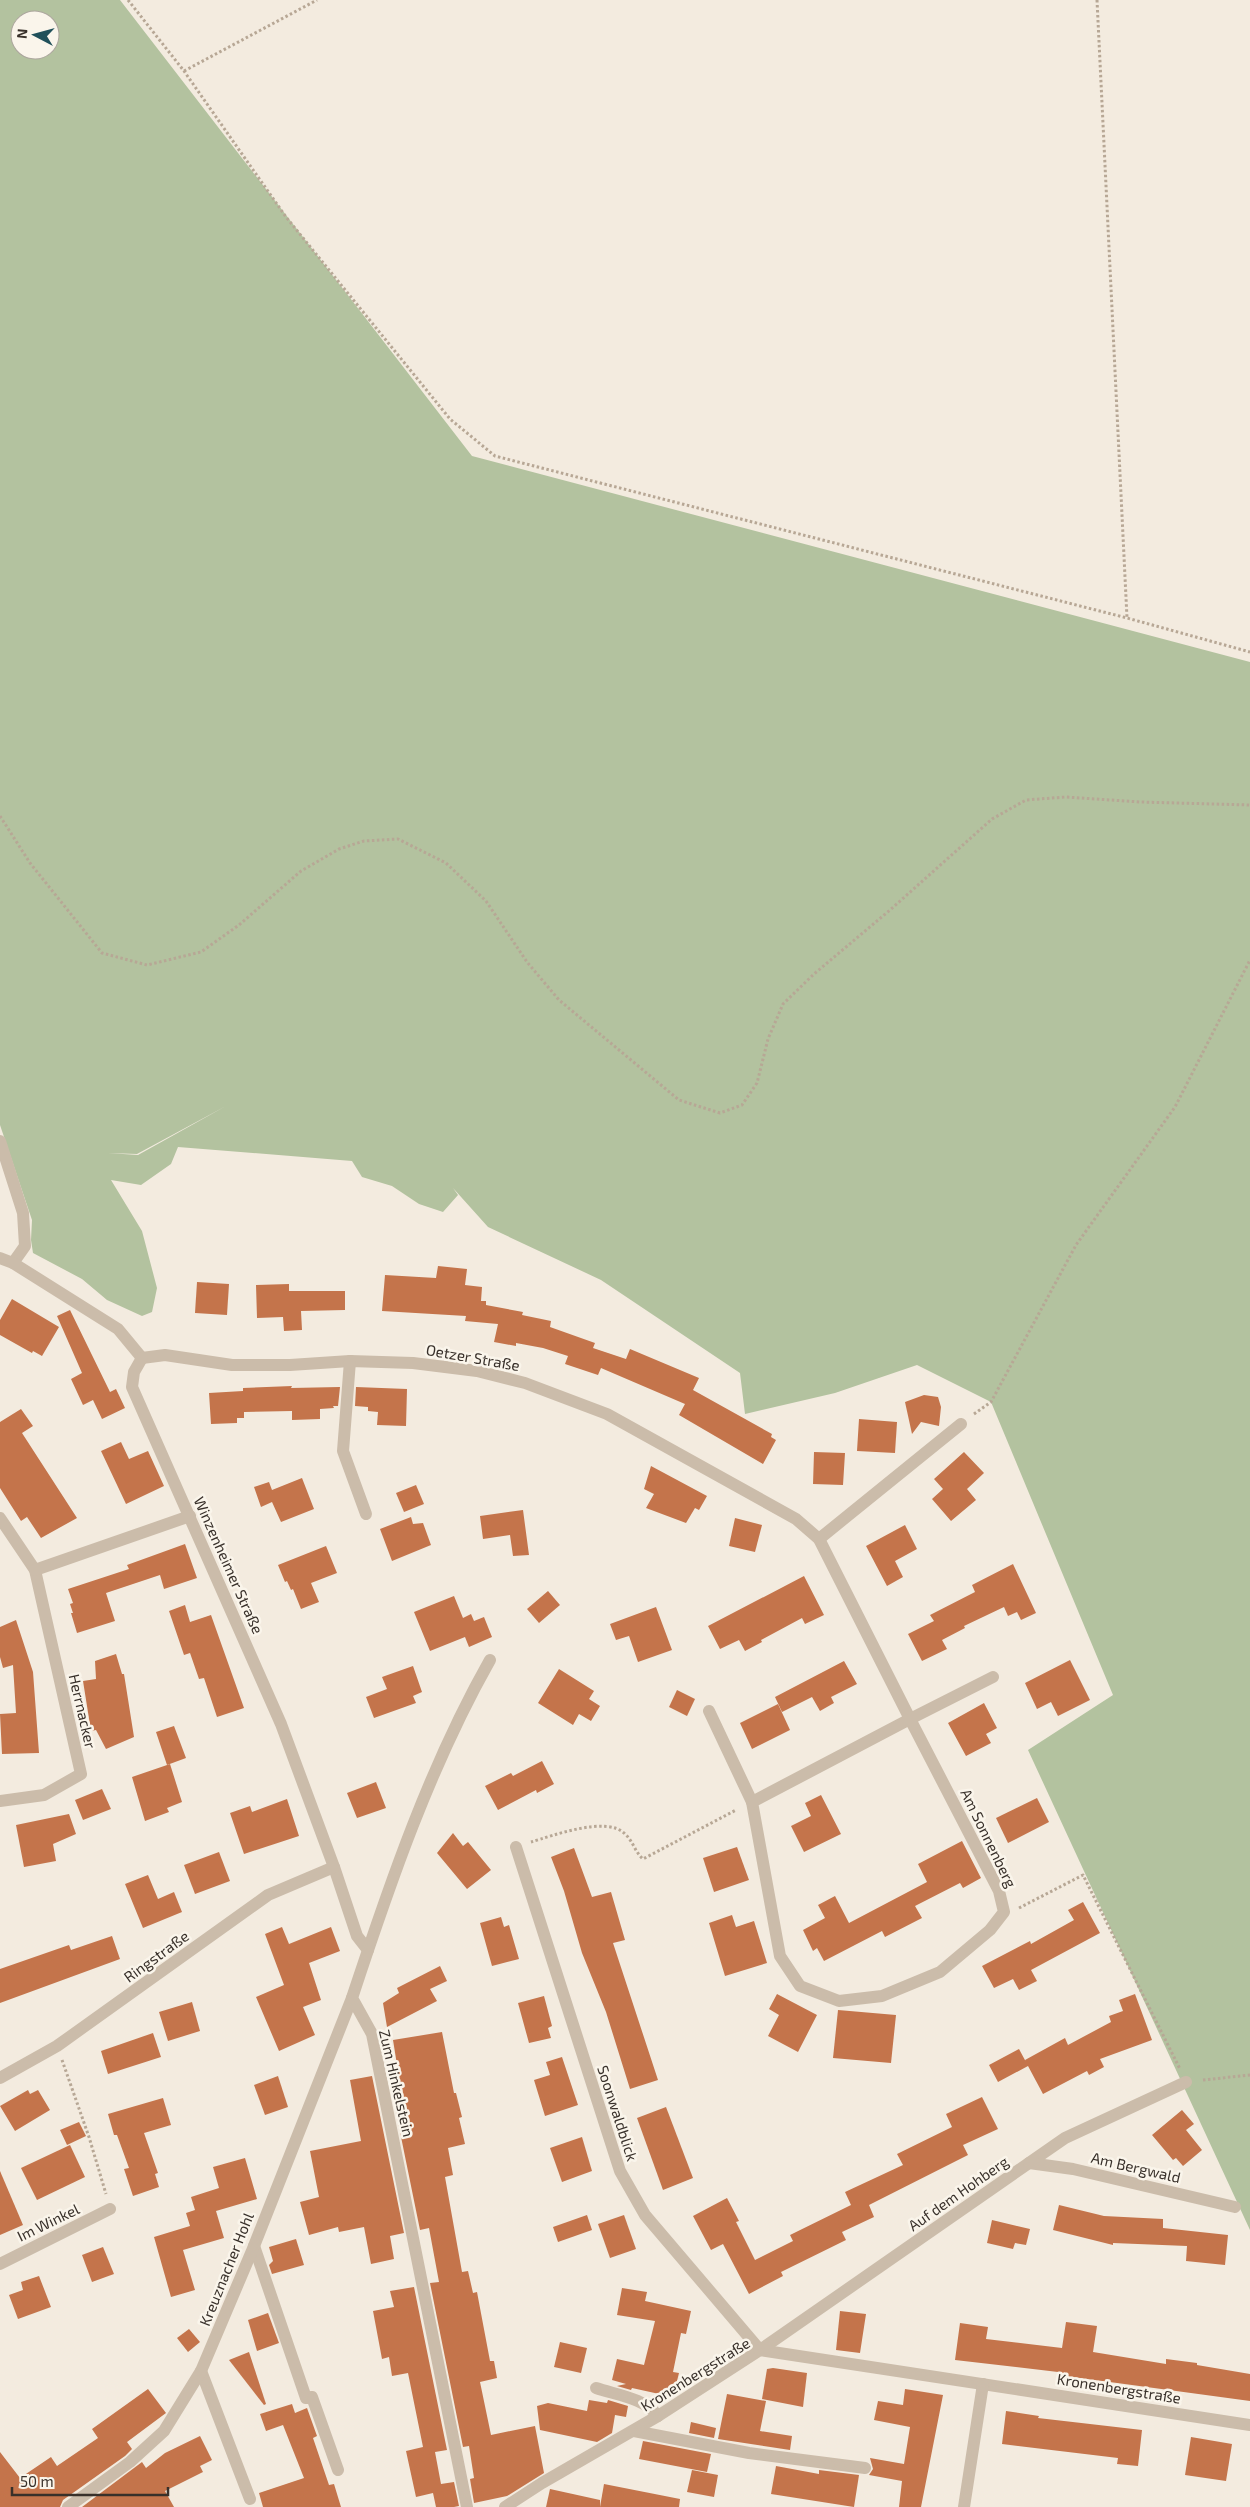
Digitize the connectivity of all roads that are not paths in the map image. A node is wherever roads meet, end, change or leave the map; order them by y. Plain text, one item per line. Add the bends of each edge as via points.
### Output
1 (0, 1141) edge
2 (0, 1258) edge
3 (13, 1263) junction
4 (142, 1358) junction
5 (350, 1361) junction
6 (961, 1424) road end
7 (366, 1514) dead end
8 (190, 1516) junction
9 (0, 1518) edge
10 (819, 1539) junction
11 (35, 1570) junction
12 (490, 1660) dead end
13 (993, 1677) dead end
14 (709, 1710) dead end
15 (910, 1719) junction
16 (0, 1801) edge
17 (752, 1802) junction
18 (516, 1847) road end
19 (334, 1867) junction
20 (368, 1950) junction
21 (352, 1998) junction
22 (0, 2078) edge
23 (1186, 2082) road end
24 (1029, 2163) junction
25 (1235, 2207) dead end
26 (110, 2209) road end
27 (254, 2246) junction
28 (0, 2264) edge
29 (760, 2350) junction
30 (201, 2372) junction
31 (983, 2384) junction
32 (596, 2388) dead end
33 (658, 2416) junction
34 (1250, 2424) edge
35 (634, 2431) junction
36 (865, 2468) dead end
37 (338, 2470) dead end
38 (250, 2499) dead end
39 (68, 2507) edge
40 (467, 2507) edge
41 (505, 2507) edge
42 (964, 2507) edge

1 - 3 street via 23,1213 25,1246
2 - 3 street
3 - 4 street via 118,1329
4 - 5 street, Oetzer Straße via 165,1355 232,1365
4 - 8 street, Winzenheimer Straße via 134,1372 132,1387
5 - 7 street via 343,1451
5 - 10 street, Oetzer Straße via 413,1363 477,1372 525,1383 607,1414 796,1519
6 - 10 street
8 - 11 street
8 - 19 street, Winzenheimer Straße via 281,1724
9 - 11 street, Herrnacker
10 - 15 street, Am Sonnenberg
11 - 16 street, Herrnacker via 81,1774 44,1795
12 - 20 street via 469,1697 413,1823
13 - 15 street
14 - 17 street, Am Sonnenberg
15 - 17 street
15 - 17 street, Am Sonnenberg via 999,1891 1004,1912 990,1930 940,1972 882,1996 839,2000 800,1986 780,1956
18 - 29 street, Soonwaldblick via 620,2171 646,2215
19 - 20 street, Winzenheimer Straße via 357,1936
19 - 22 street, Ringstraße via 268,1895 57,2046
20 - 21 street
21 - 27 street, Kreuznacher Hohl
21 - 40 street, Zum Hinkelstein via 372,2034
23 - 24 street, Auf dem Hohberg via 1065,2138
24 - 25 street, Am Bergwald via 1073,2169
24 - 29 street, Auf dem Hohberg
26 - 28 street, Im Winkel
27 - 30 street, Kreuznacher Hohl
27 - 37 street via 306,2398 312,2397
29 - 31 street, Kronenbergstraße
29 - 33 street, Kronenbergstraße
30 - 38 street
30 - 39 street, Kreuznacher Hohl via 164,2431 130,2462
31 - 34 street, Kronenbergstraße
31 - 42 street
32 - 33 street via 640,2402
33 - 35 street, Kronenbergstraße
35 - 36 street via 749,2453
35 - 41 street, Kronenbergstraße

